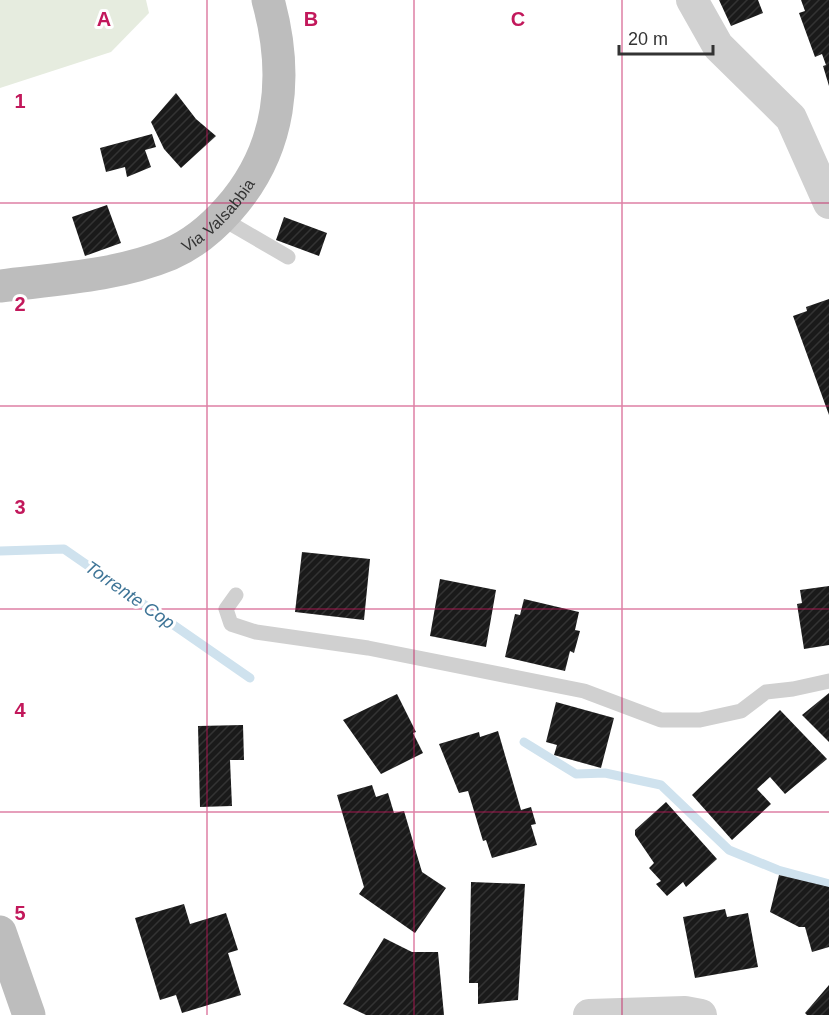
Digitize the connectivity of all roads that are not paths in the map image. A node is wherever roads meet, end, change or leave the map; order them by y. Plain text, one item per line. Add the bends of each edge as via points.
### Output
1 (268, 0) edge
2 (692, 0) edge
3 (829, 203) edge
4 (221, 218) junction
5 (288, 257) dead end
6 (0, 286) edge
7 (236, 595) dead end
8 (829, 681) edge
9 (0, 932) edge
10 (29, 1015) edge
11 (589, 1015) edge
12 (701, 1015) edge

1 - 4 main road, Via Valsabbia via 280,59 274,127 255,176
2 - 3 street via 718,46 791,118
4 - 5 lane
4 - 6 main road, Via Valsabbia via 191,243 143,264 115,272
7 - 8 lane via 226,609 231,624 256,632 368,648 584,691 662,720 700,720 741,711 766,692
9 - 10 main road
11 - 12 street

